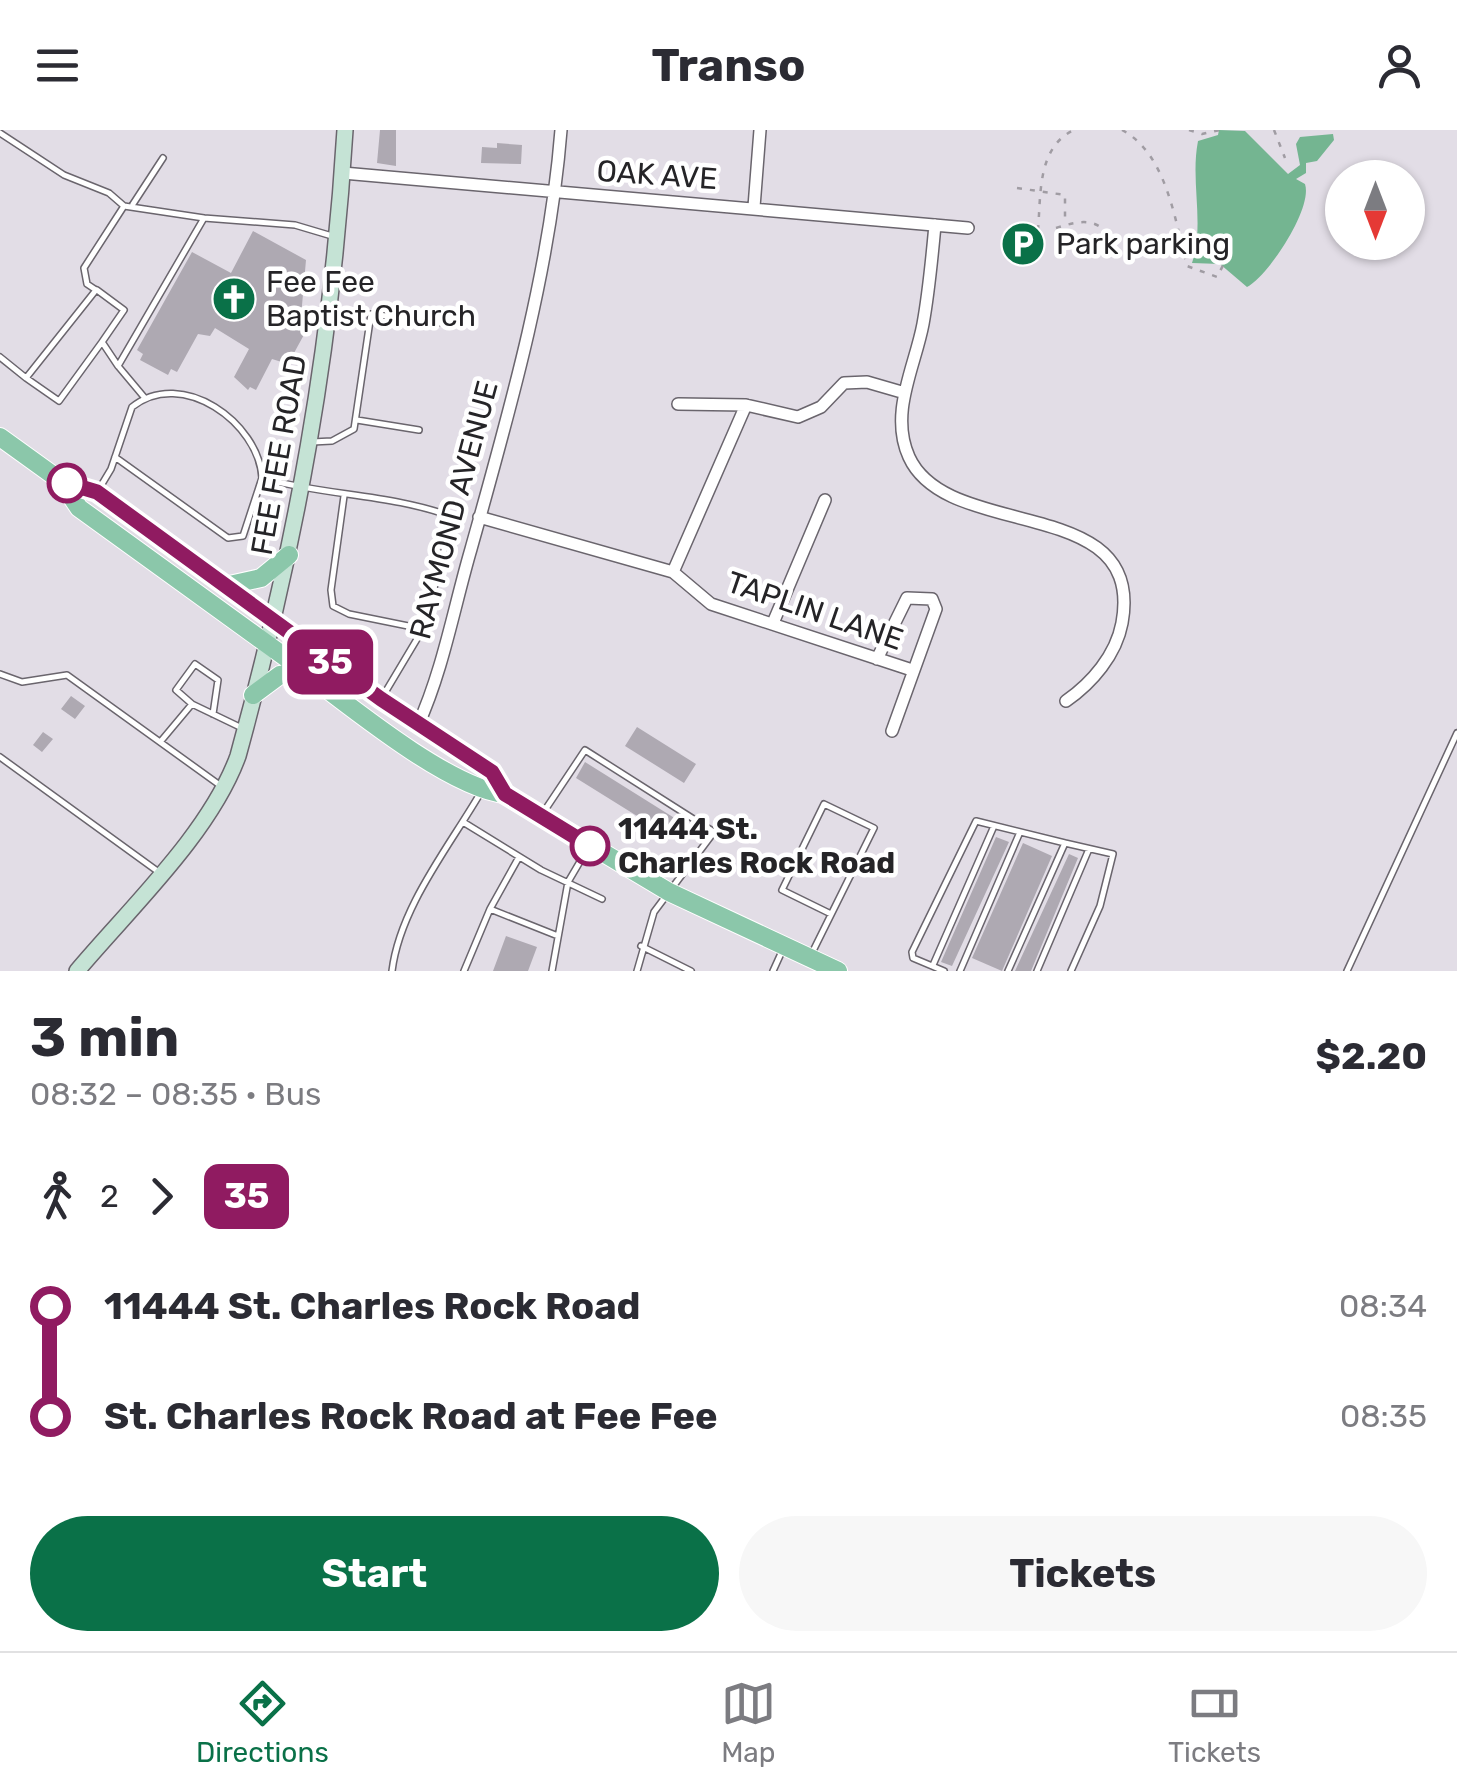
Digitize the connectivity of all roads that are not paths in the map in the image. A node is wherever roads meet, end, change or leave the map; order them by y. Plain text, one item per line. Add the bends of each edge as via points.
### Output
1 (346, 130) edge
2 (561, 130) edge
3 (760, 130) edge
4 (0, 133) edge
5 (163, 158) dead end
6 (343, 174) junction
7 (556, 192) junction
8 (134, 204) junction
9 (124, 206) junction
10 (754, 208) junction
11 (204, 218) junction
12 (935, 226) junction
13 (968, 228) dead end
14 (337, 238) junction
15 (96, 290) junction
16 (438, 323) dead end
17 (102, 342) junction
18 (0, 357) edge
19 (118, 366) junction
20 (26, 378) junction
21 (905, 393) junction
22 (144, 397) junction
23 (678, 404) dead end
24 (746, 405) junction
25 (357, 420) junction
26 (418, 430) dead end
27 (0, 437) edge
28 (312, 442) junction
29 (115, 458) junction
30 (262, 478) junction
31 (61, 481) junction
32 (303, 490) junction
33 (97, 492) junction
34 (344, 496) junction
35 (825, 500) dead end
36 (480, 518) junction
37 (290, 555) junction
38 (673, 572) junction
39 (225, 586) junction
40 (272, 620) junction
41 (773, 623) junction
42 (424, 629) junction
43 (266, 643) junction
44 (877, 659) junction
45 (912, 670) junction
46 (305, 672) junction
47 (0, 674) edge
48 (253, 695) junction
49 (381, 699) junction
50 (1066, 701) dead end
51 (192, 704) junction
52 (212, 714) junction
53 (418, 725) junction
54 (245, 730) junction
55 (892, 731) dead end
56 (1457, 733) edge
57 (161, 742) junction
58 (0, 757) edge
59 (224, 788) junction
60 (482, 792) junction
61 (505, 794) junction
62 (541, 816) junction
63 (464, 822) junction
64 (994, 826) junction
65 (1020, 832) junction
66 (1065, 843) junction
67 (590, 846) junction
68 (1089, 849) junction
69 (520, 857) junction
70 (160, 873) junction
71 (568, 882) junction
72 (669, 892) junction
73 (602, 899) dead end
74 (490, 910) junction
75 (831, 914) junction
76 (558, 936) junction
77 (641, 946) junction
78 (784, 947) junction
79 (810, 958) junction
80 (932, 966) junction
81 (78, 971) edge
82 (392, 971) edge
83 (464, 971) edge
84 (552, 971) edge
85 (637, 971) edge
86 (691, 971) edge
87 (773, 971) edge
88 (838, 971) edge
89 (944, 971) edge
90 (960, 971) edge
91 (1008, 971) edge
92 (1038, 971) edge
93 (1071, 971) edge
94 (1348, 971) edge

1 - 6 street, FEE FEE ROAD
2 - 7 street, RAYMOND AVENUE
3 - 10 street
4 - 9 lane
5 - 8 lane
6 - 7 street, OAK AVE
6 - 14 street, FEE FEE ROAD
7 - 10 street, OAK AVE
7 - 36 street, RAYMOND AVENUE
8 - 9 lane
8 - 11 lane
9 - 15 lane via 84,268 87,284
10 - 12 street, OAK AVE
11 - 14 lane via 295,226
11 - 19 lane
12 - 13 street, OAK AVE
12 - 21 street via 928,295
14 - 28 street, FEE FEE ROAD
15 - 17 lane via 124,310
15 - 20 lane
16 - 25 lane via 371,314
17 - 19 lane
17 - 20 lane via 59,402
18 - 20 lane
19 - 22 lane
21 - 24 street via 867,382 844,384 798,417
21 - 50 street via 902,428 910,459 942,493 1076,535 1093,544 1119,578 1124,617 1114,651
22 - 29 lane via 132,407
22 - 30 lane via 179,393 217,408 251,442
23 - 24 street
24 - 38 street
25 - 26 lane
25 - 28 lane via 345,436
27 - 31 main road
28 - 32 street, FEE FEE ROAD
29 - 30 lane via 228,538 243,536
29 - 33 lane
30 - 32 lane
31 - 33 main road
31 - 43 main road via 80,508
32 - 34 lane
32 - 37 street, FEE FEE ROAD
33 - 39 main road
34 - 42 lane via 333,606
34 - 42 lane via 414,502 453,518
35 - 41 street
36 - 38 street, TAPLIN LANE
36 - 53 street, RAYMOND AVENUE
37 - 39 main road via 261,578
37 - 40 street, FEE FEE ROAD
38 - 41 street, TAPLIN LANE via 711,604
39 - 40 main road
40 - 43 street, FEE FEE ROAD
40 - 49 main road
41 - 44 street, TAPLIN LANE
42 - 49 lane
43 - 46 main road
43 - 48 street, FEE FEE ROAD
44 - 45 street, TAPLIN LANE
44 - 45 street via 907,598 923,596 936,609
45 - 55 street
46 - 48 main road via 280,675
46 - 60 main road
47 - 57 lane via 22,682 68,675
48 - 54 street, FEE FEE ROAD
49 - 53 main road
51 - 52 lane
51 - 52 lane via 176,690 195,664 218,680
51 - 57 lane
52 - 54 lane
53 - 61 main road via 492,772
54 - 59 street, FEE FEE ROAD
56 - 94 lane
57 - 59 lane
58 - 70 lane
59 - 70 street, FEE FEE ROAD
60 - 61 main road
60 - 63 lane
61 - 62 main road
62 - 67 main road
62 - 72 lane via 584,750 714,832
63 - 69 lane
63 - 82 lane via 406,920
64 - 65 lane
64 - 80 lane
64 - 80 lane via 976,821 912,952
65 - 66 lane
65 - 90 lane
66 - 68 lane
66 - 91 lane
67 - 71 lane
67 - 72 main road
68 - 92 lane
68 - 93 lane via 1113,854 1100,906
69 - 71 lane
69 - 74 lane
70 - 81 street, FEE FEE ROAD
71 - 73 lane
71 - 76 lane
72 - 77 lane
72 - 78 main road
74 - 76 lane
74 - 83 lane
75 - 75 lane via 874,828 824,804 782,890
75 - 79 lane
76 - 84 lane
77 - 85 lane
77 - 86 lane
78 - 79 main road
78 - 87 lane
79 - 88 main road
80 - 89 lane

